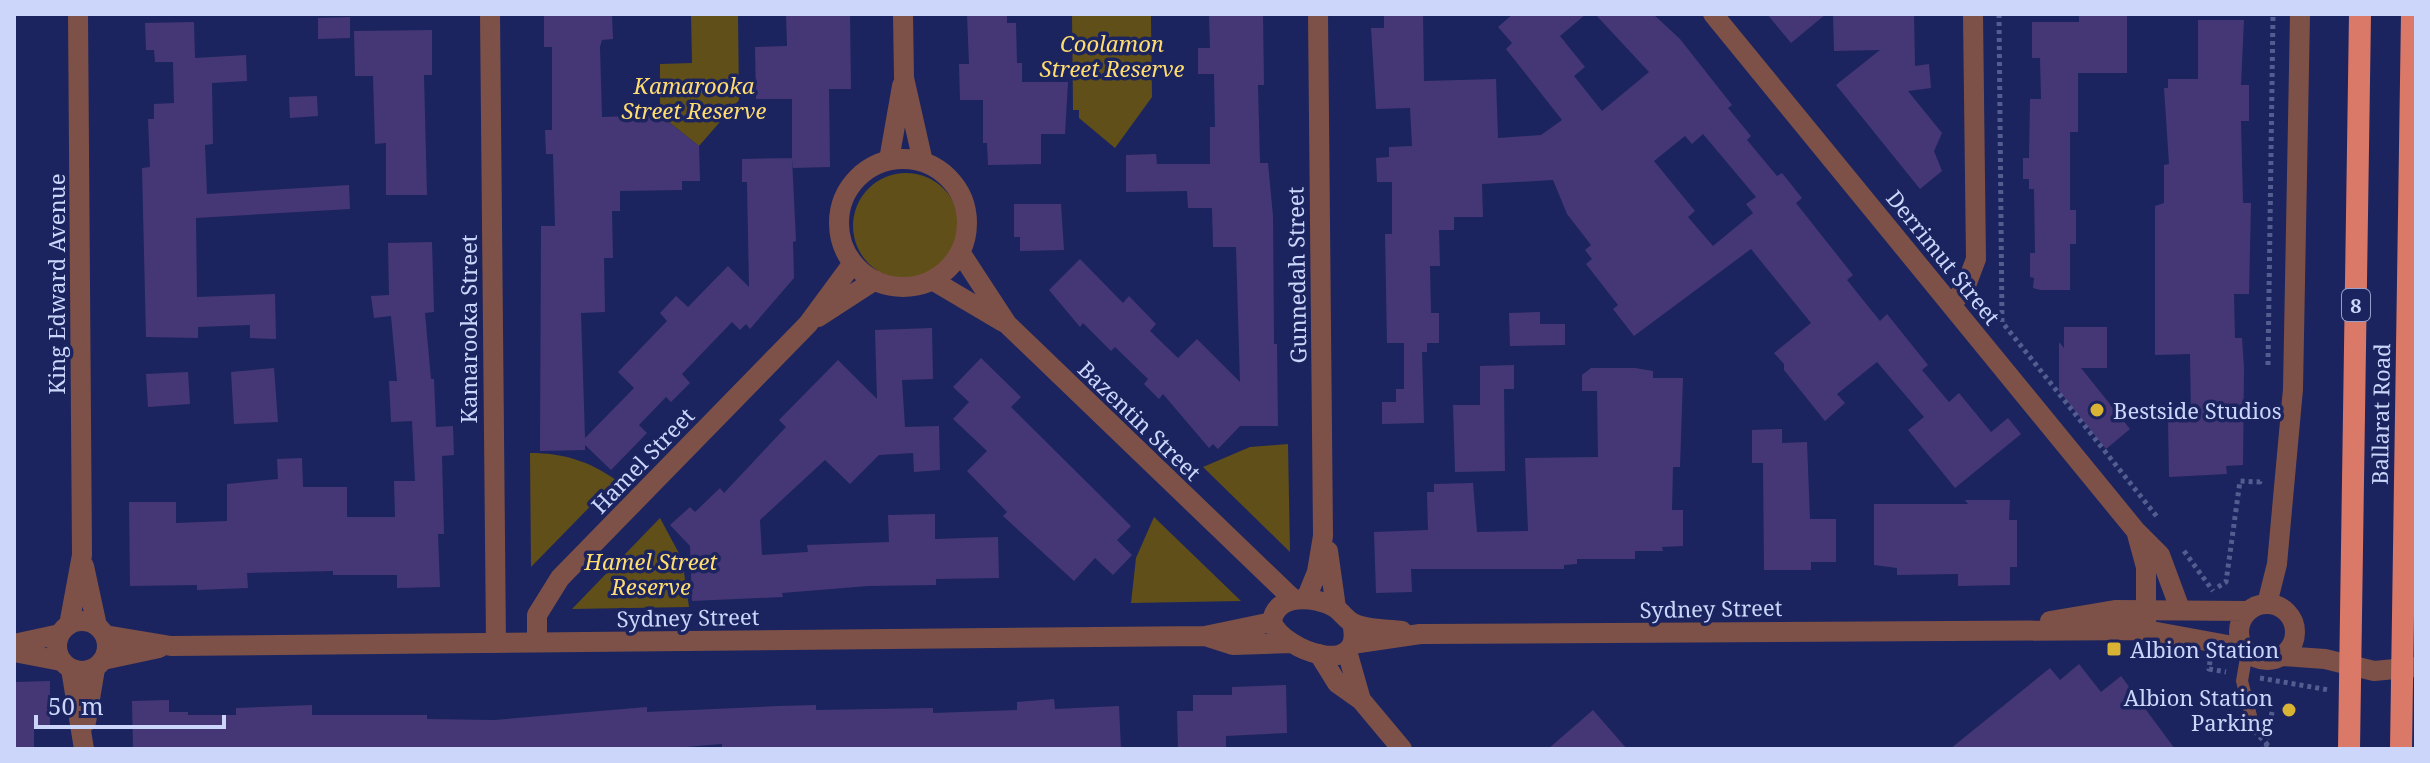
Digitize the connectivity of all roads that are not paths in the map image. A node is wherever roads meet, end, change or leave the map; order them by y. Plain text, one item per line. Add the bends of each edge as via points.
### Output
1 (78, 14) edge
2 (490, 14) edge
3 (903, 14) edge
4 (1318, 14) edge
5 (1713, 14) edge
6 (1973, 14) edge
7 (2300, 14) edge
8 (2360, 14) edge
9 (2412, 14) edge
10 (904, 78) junction
11 (889, 160) junction
12 (923, 162) junction
13 (960, 252) junction
14 (853, 263) junction
15 (875, 280) junction
16 (932, 280) junction
17 (1952, 304) junction
18 (808, 324) junction
19 (1007, 324) junction
20 (2136, 531) junction
21 (1323, 536) junction
22 (82, 555) junction
23 (1287, 607) junction
24 (1336, 608) junction
25 (2257, 608) junction
26 (2147, 609) junction
27 (2180, 609) junction
28 (1352, 623) junction
29 (2002, 629) junction
30 (65, 630) junction
31 (2146, 630) junction
32 (101, 631) junction
33 (1420, 634) junction
34 (1205, 636) junction
35 (537, 642) junction
36 (496, 643) junction
37 (1291, 643) junction
38 (14, 644) edge
39 (171, 646) junction
40 (1350, 648) junction
41 (2246, 650) junction
42 (14, 652) edge
43 (1319, 654) junction
44 (2282, 656) junction
45 (99, 664) junction
46 (66, 665) junction
47 (2416, 667) edge
48 (1361, 700) junction
49 (2251, 716) dead end
50 (84, 742) edge
51 (1402, 749) edge
52 (2349, 749) edge
53 (2401, 749) edge

1 - 22 street, King Edward Avenue
2 - 36 street, Kamarooka Street
3 - 10 street
4 - 21 street, Gunnedah Street
5 - 17 street, Derrimut Street
6 - 17 street via 1976,259
7 - 25 street via 2293,389 2277,564
8 - 52 highway, Ballarat Road / 8
9 - 53 highway, Ballarat Road
10 - 11 street
10 - 12 street
11 - 12 street
11 - 14 street via 856,179 843,201 841,239
12 - 13 street via 944,173 965,204 967,228
13 - 16 street
13 - 19 street, Bazentin Street
14 - 15 street
14 - 18 street, Hamel Street
15 - 16 street via 909,287
15 - 18 street, Hamel Street
16 - 19 street, Bazentin Street
17 - 20 street, Derrimut Street
18 - 35 street, Hamel Street via 560,578 537,615
19 - 23 street, Bazentin Street via 1240,550
20 - 26 street, Derrimut Street via 2146,567
20 - 27 street, Derrimut Street via 2160,555
21 - 23 street, Gunnedah Street via 1317,572
21 - 24 street, Gunnedah Street
22 - 30 street, King Edward Avenue
22 - 32 street, King Edward Avenue
23 - 24 street, Sydney Street
23 - 34 street, Sydney Street
23 - 37 street, Sydney Street via 1278,634
24 - 28 street, Sydney Street
25 - 27 street, Sydney Street via 2229,614
25 - 41 street via 2239,633
25 - 44 street via 2288,613 2292,643
26 - 27 street, Sydney Street
26 - 29 street, Sydney Street
26 - 31 street, Derrimut Street
28 - 33 street, Sydney Street
28 - 40 street
29 - 31 street, Sydney Street
29 - 33 street, Sydney Street
30 - 32 street via 84,621
30 - 38 street
30 - 46 street via 57,648
31 - 41 street, Sydney Street
32 - 39 street, Sydney Street
32 - 45 street via 107,652
33 - 40 street, Sydney Street
34 - 35 street, Sydney Street
34 - 37 street, Sydney Street via 1233,645
35 - 36 street, Sydney Street
36 - 39 street, Sydney Street
37 - 43 street, Sydney Street
39 - 45 street, Sydney Street
40 - 43 street, Sydney Street via 1332,656
40 - 48 street
41 - 44 street via 2268,660
41 - 49 lane via 2242,674
42 - 46 street
43 - 48 street via 1337,683
44 - 47 street via 2374,671
45 - 46 street
45 - 50 street
46 - 50 street
48 - 51 street

